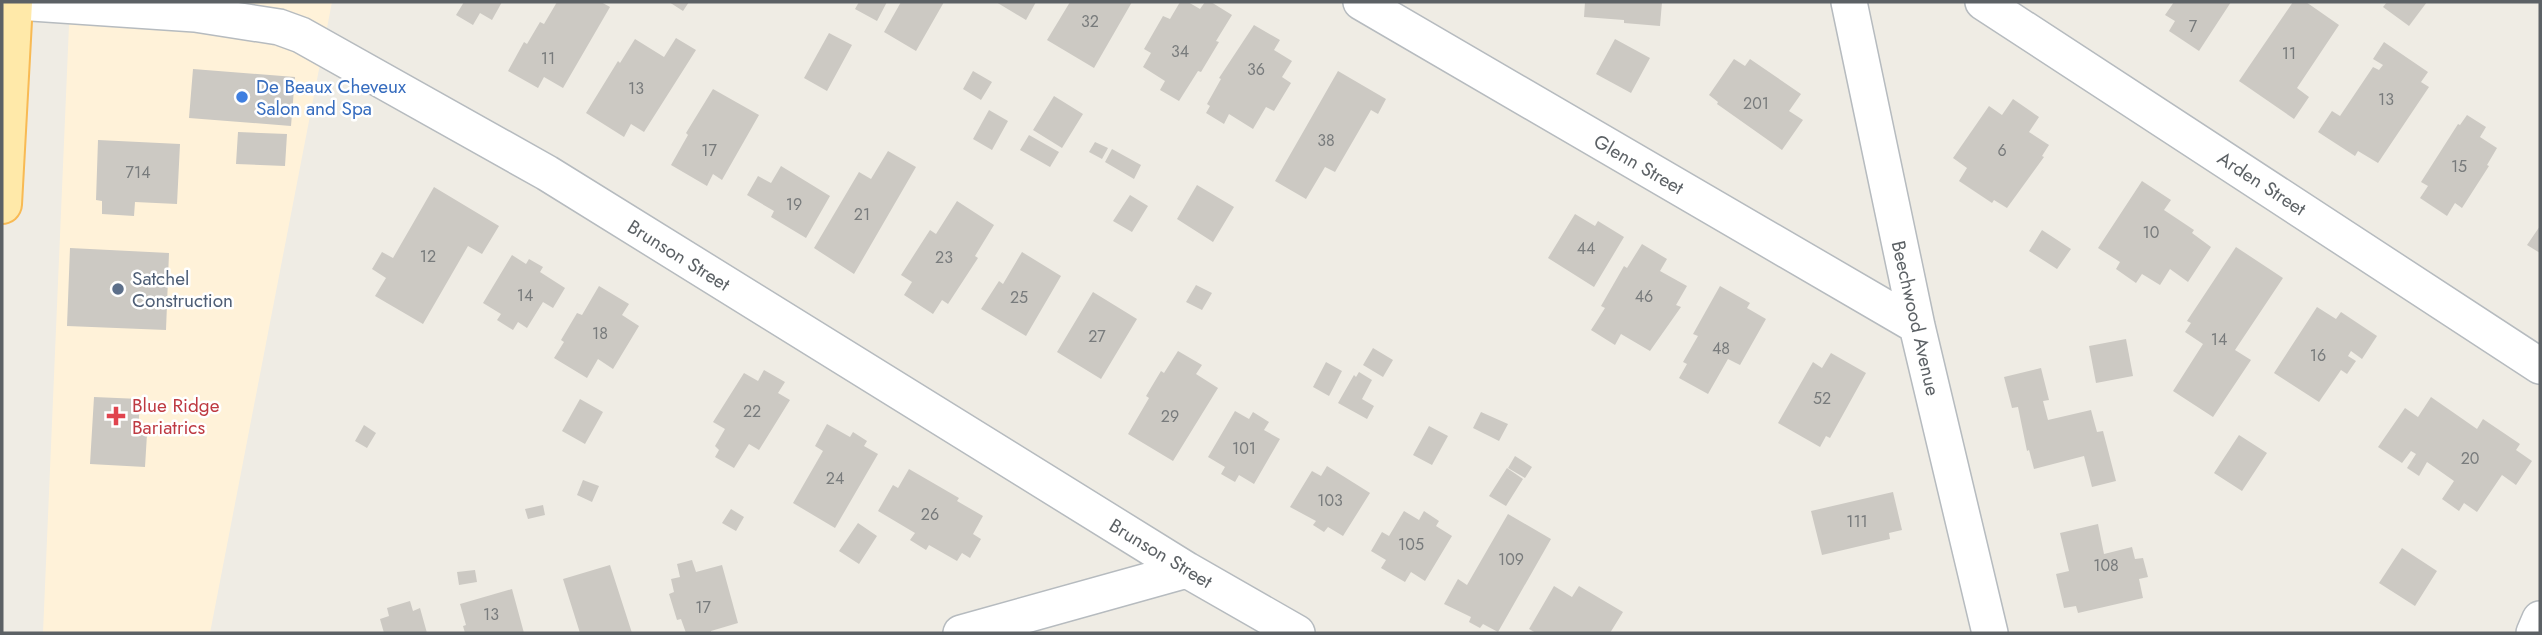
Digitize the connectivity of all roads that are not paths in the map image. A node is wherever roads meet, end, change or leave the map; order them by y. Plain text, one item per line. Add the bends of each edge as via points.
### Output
1 (15, 2) edge
2 (1361, 2) edge
3 (1849, 2) edge
4 (1983, 2) edge
5 (2, 179) edge
6 (1917, 326) junction
7 (2540, 366) edge
8 (1187, 570) junction
9 (2540, 619) edge
10 (961, 633) edge
11 (1297, 633) edge
12 (1990, 633) edge
13 (2534, 633) edge

1 - 5 main road
1 - 8 street, Brunson Street via 194,14 302,35 547,173
2 - 6 street, Glenn Street
3 - 6 street, Beechwood Avenue
4 - 7 street, Arden Street
6 - 12 street, Beechwood Avenue
8 - 10 street
8 - 11 street, Brunson Street
9 - 13 street

